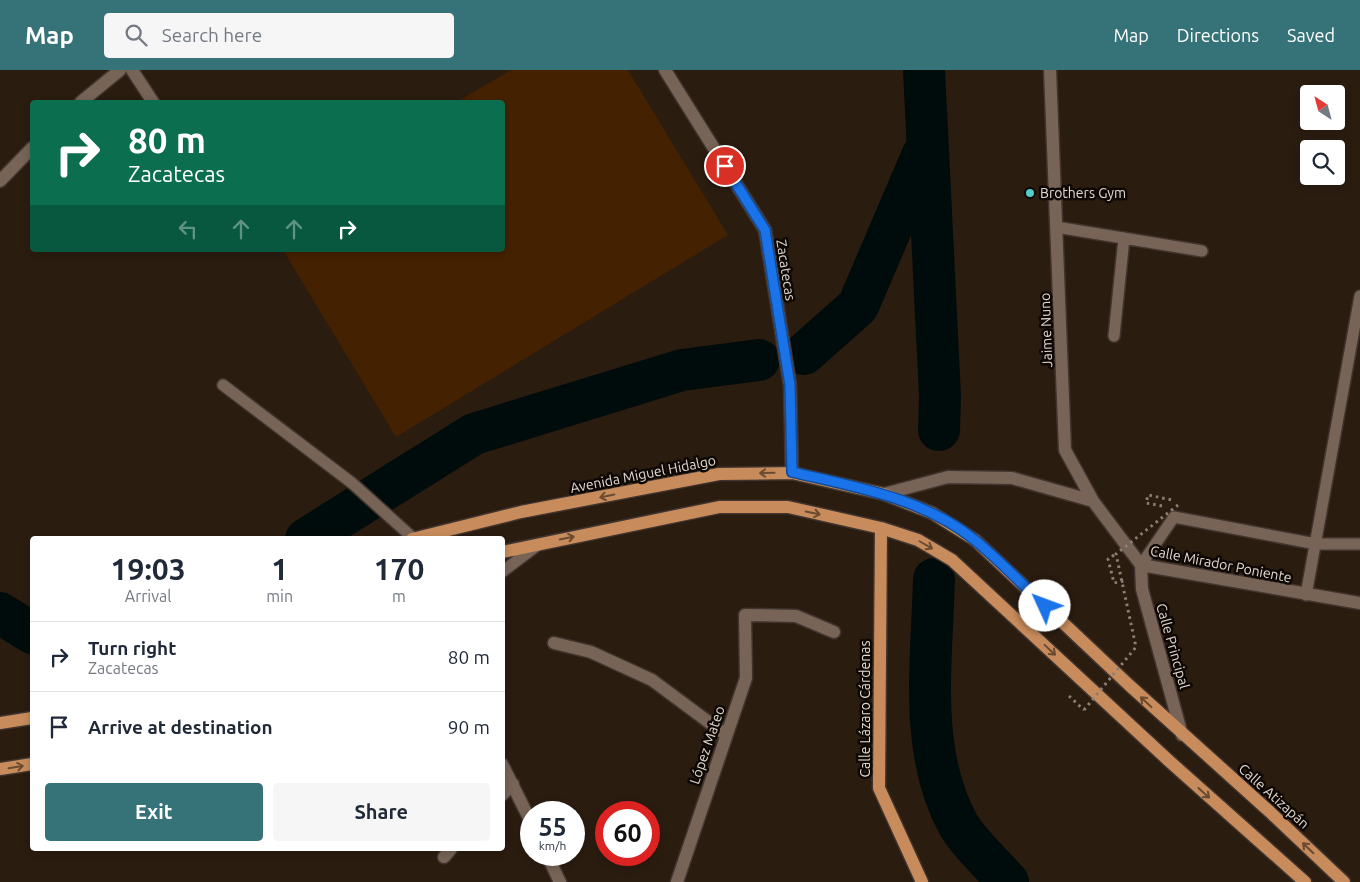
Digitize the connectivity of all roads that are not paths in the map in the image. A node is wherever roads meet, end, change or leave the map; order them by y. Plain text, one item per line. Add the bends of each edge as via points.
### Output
1 (120, 70) edge
2 (132, 70) edge
3 (665, 70) edge
4 (1050, 70) edge
5 (83, 100) edge
6 (152, 100) edge
7 (30, 150) edge
8 (0, 181) edge
9 (1056, 227) junction
10 (1124, 238) junction
11 (1202, 251) dead end
12 (1360, 296) edge
13 (1114, 336) dead end
14 (223, 385) dead end
15 (792, 472) junction
16 (884, 494) junction
17 (1093, 501) junction
18 (881, 528) junction
19 (410, 536) edge
20 (420, 536) edge
21 (539, 544) junction
22 (1316, 544) junction
23 (1360, 544) edge
24 (505, 551) edge
25 (1141, 565) junction
26 (505, 570) edge
27 (1306, 595) junction
28 (1360, 602) edge
29 (834, 632) dead end
30 (554, 643) dead end
31 (30, 718) edge
32 (0, 723) edge
33 (1182, 734) junction
34 (726, 735) junction
35 (30, 764) edge
36 (0, 769) edge
37 (505, 769) edge
38 (513, 784) junction
39 (505, 792) edge
40 (521, 801) edge
41 (552, 866) edge
42 (560, 882) edge
43 (677, 882) edge
44 (922, 882) edge
45 (1305, 882) edge
46 (1344, 882) edge

1 - 5 street
2 - 6 street
3 - 15 street, Zacatecas via 765,230 790,385
4 - 9 street, Jaime Nuno
7 - 8 street
9 - 10 lane
9 - 17 street, Jaime Nuno via 1065,450
10 - 11 lane
10 - 13 lane
12 - 22 lane
14 - 19 lane via 352,482
15 - 16 main road, Avenida Miguel Hidalgo
15 -> 20 main road, Avenida Miguel Hidalgo via 719,474 521,512
16 - 17 street via 948,477 1012,478
33 -> 16 main road, Avenida Miguel Hidalgo via 975,540 932,513
17 - 25 street, Jaime Nuno
21 -> 18 main road via 719,507 788,507
18 - 44 main road, Calle Lázaro Cárdenas via 880,788
18 -> 45 main road via 918,540 952,560
21 - 24 main road
21 - 26 lane
22 - 23 lane, Calle Mirador Poniente
22 - 25 lane, Calle Mirador Poniente via 1174,517
22 - 27 lane
25 - 27 street, Calle Mirador Poniente
25 - 33 street, Calle Principal via 1142,589
27 - 28 street, Calle Mirador Poniente
29 - 34 street, López Mateo via 796,616 745,615 746,678
30 - 34 street via 591,652 652,680
31 - 32 main road
46 -> 33 main road, Calle Atizapán
34 - 43 street, López Mateo
36 -> 35 main road
37 - 38 street
38 - 39 street
38 - 40 street
41 - 42 street

